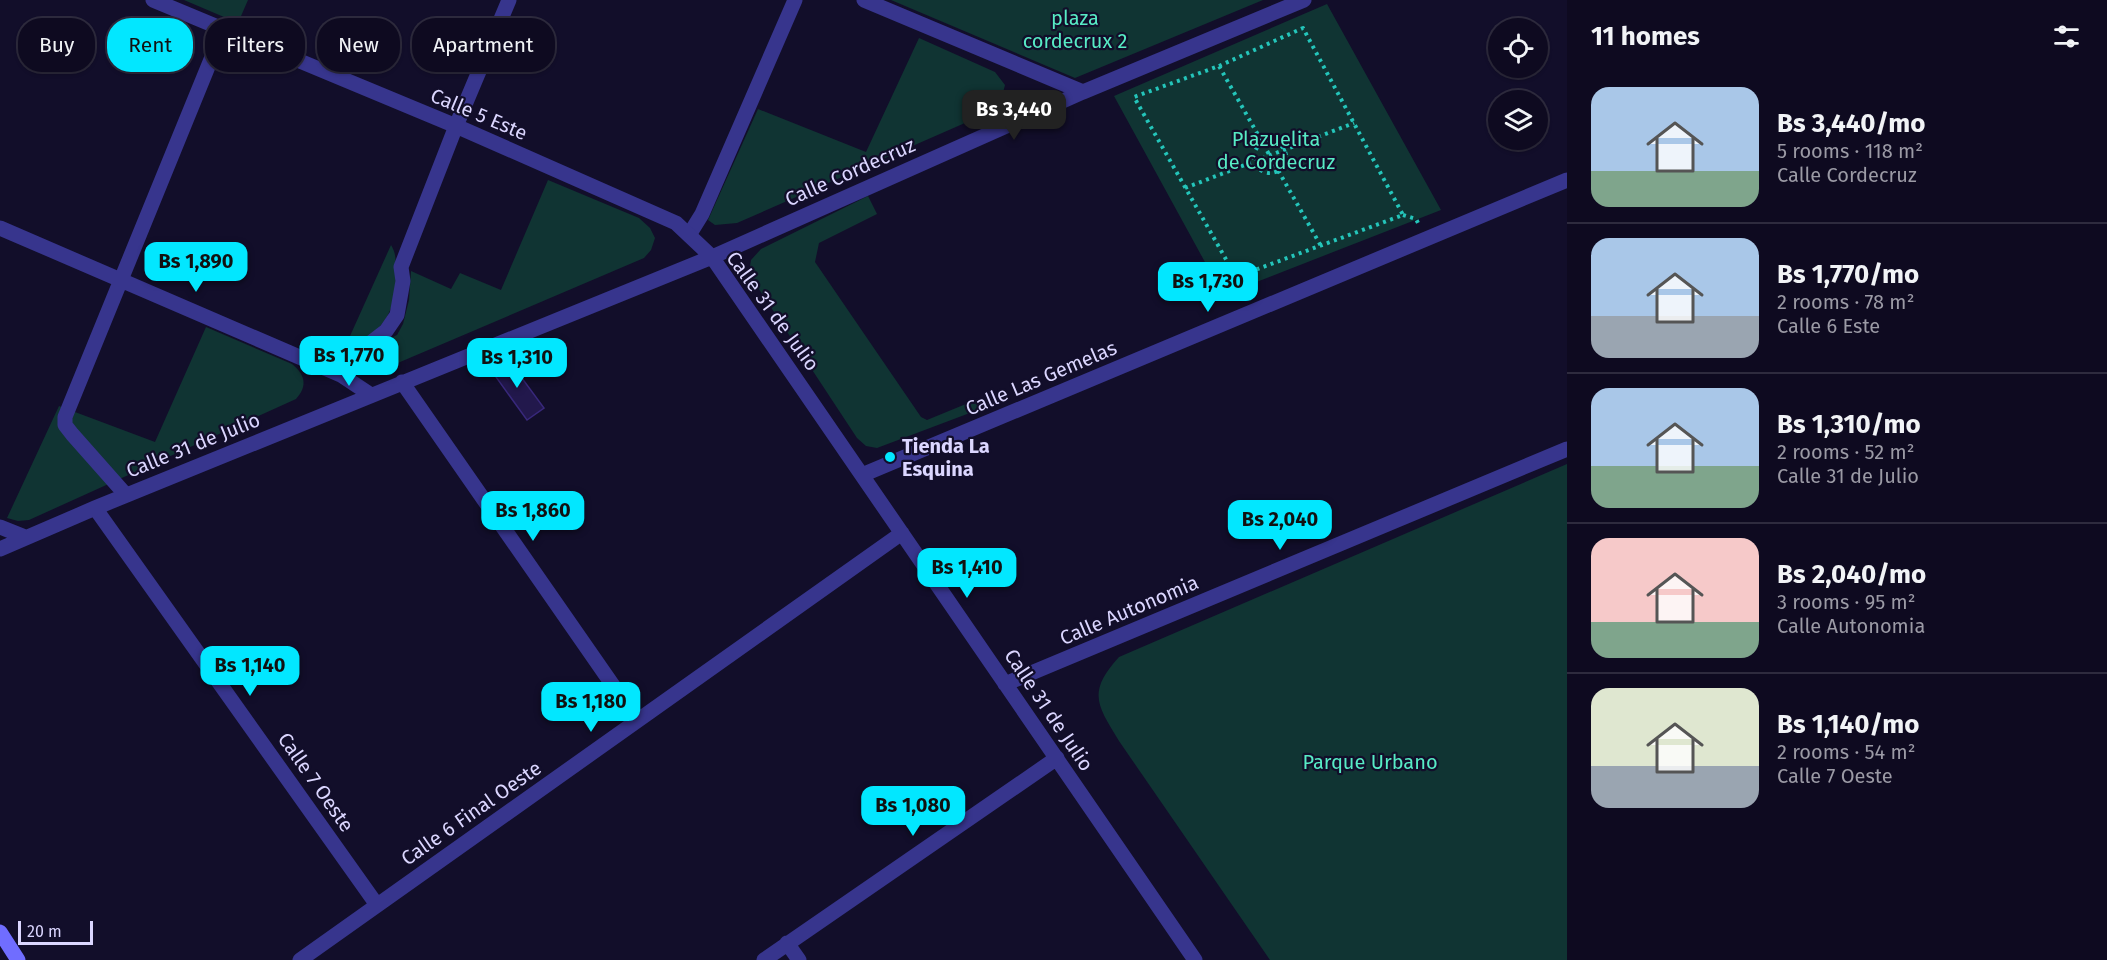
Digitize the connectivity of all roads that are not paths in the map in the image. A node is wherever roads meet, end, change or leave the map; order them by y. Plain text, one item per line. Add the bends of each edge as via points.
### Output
1 (153, 0) edge
2 (510, 0) edge
3 (795, 0) edge
4 (864, 0) edge
5 (1304, 0) edge
6 (205, 22) edge
7 (305, 64) edge
8 (206, 72) edge
9 (1083, 92) junction
10 (456, 126) junction
11 (1567, 180) edge
12 (0, 228) edge
13 (689, 235) junction
14 (712, 257) junction
15 (120, 278) junction
16 (341, 375) junction
17 (402, 382) junction
18 (371, 395) junction
19 (1567, 449) edge
20 (862, 475) junction
21 (126, 495) junction
22 (95, 508) junction
23 (0, 527) edge
24 (902, 533) junction
25 (25, 537) junction
26 (0, 549) edge
27 (1005, 684) junction
28 (637, 720) junction
29 (1057, 759) junction
30 (377, 905) junction
31 (0, 932) edge
32 (787, 943) junction
33 (18, 960) edge
34 (300, 960) edge
35 (764, 960) edge
36 (799, 960) edge
37 (1195, 960) edge

1 - 6 street, Calle 5 Este
2 - 10 street
3 - 13 street via 702,214
4 - 9 street
5 - 9 street, Calle Cordecruz
7 - 10 street, Calle 5 Este
8 - 15 street
9 - 14 street, Calle Cordecruz
10 - 13 street, Calle 5 Este via 676,222
10 - 16 street via 401,267 403,281 397,315 386,331 351,358
11 - 20 street, Calle Las Gemelas
12 - 15 street
13 - 14 street, Calle 5 Este
14 - 17 street, Calle 31 de Julio
14 - 20 street, Calle 31 de Julio
15 - 16 street
15 - 21 street via 65,425
16 - 18 street
17 - 18 street, Calle 31 de Julio
17 - 28 street
18 - 21 street, Calle 31 de Julio
19 - 27 street, Calle Autonomia
20 - 24 street, Calle 31 de Julio
21 - 22 street, Calle 31 de Julio
22 - 25 street, Calle 31 de Julio
22 - 30 street, Calle 7 Oeste
23 - 25 street
24 - 27 street, Calle 31 de Julio
24 - 28 street, Calle 6 Final Oeste
25 - 26 street, Calle 31 de Julio
27 - 29 street, Calle 31 de Julio
28 - 30 street, Calle 6 Final Oeste
29 - 32 street
29 - 37 street, Calle 31 de Julio
30 - 34 street, Calle 6 Final Oeste
31 - 33 main road
32 - 35 street
32 - 36 street

